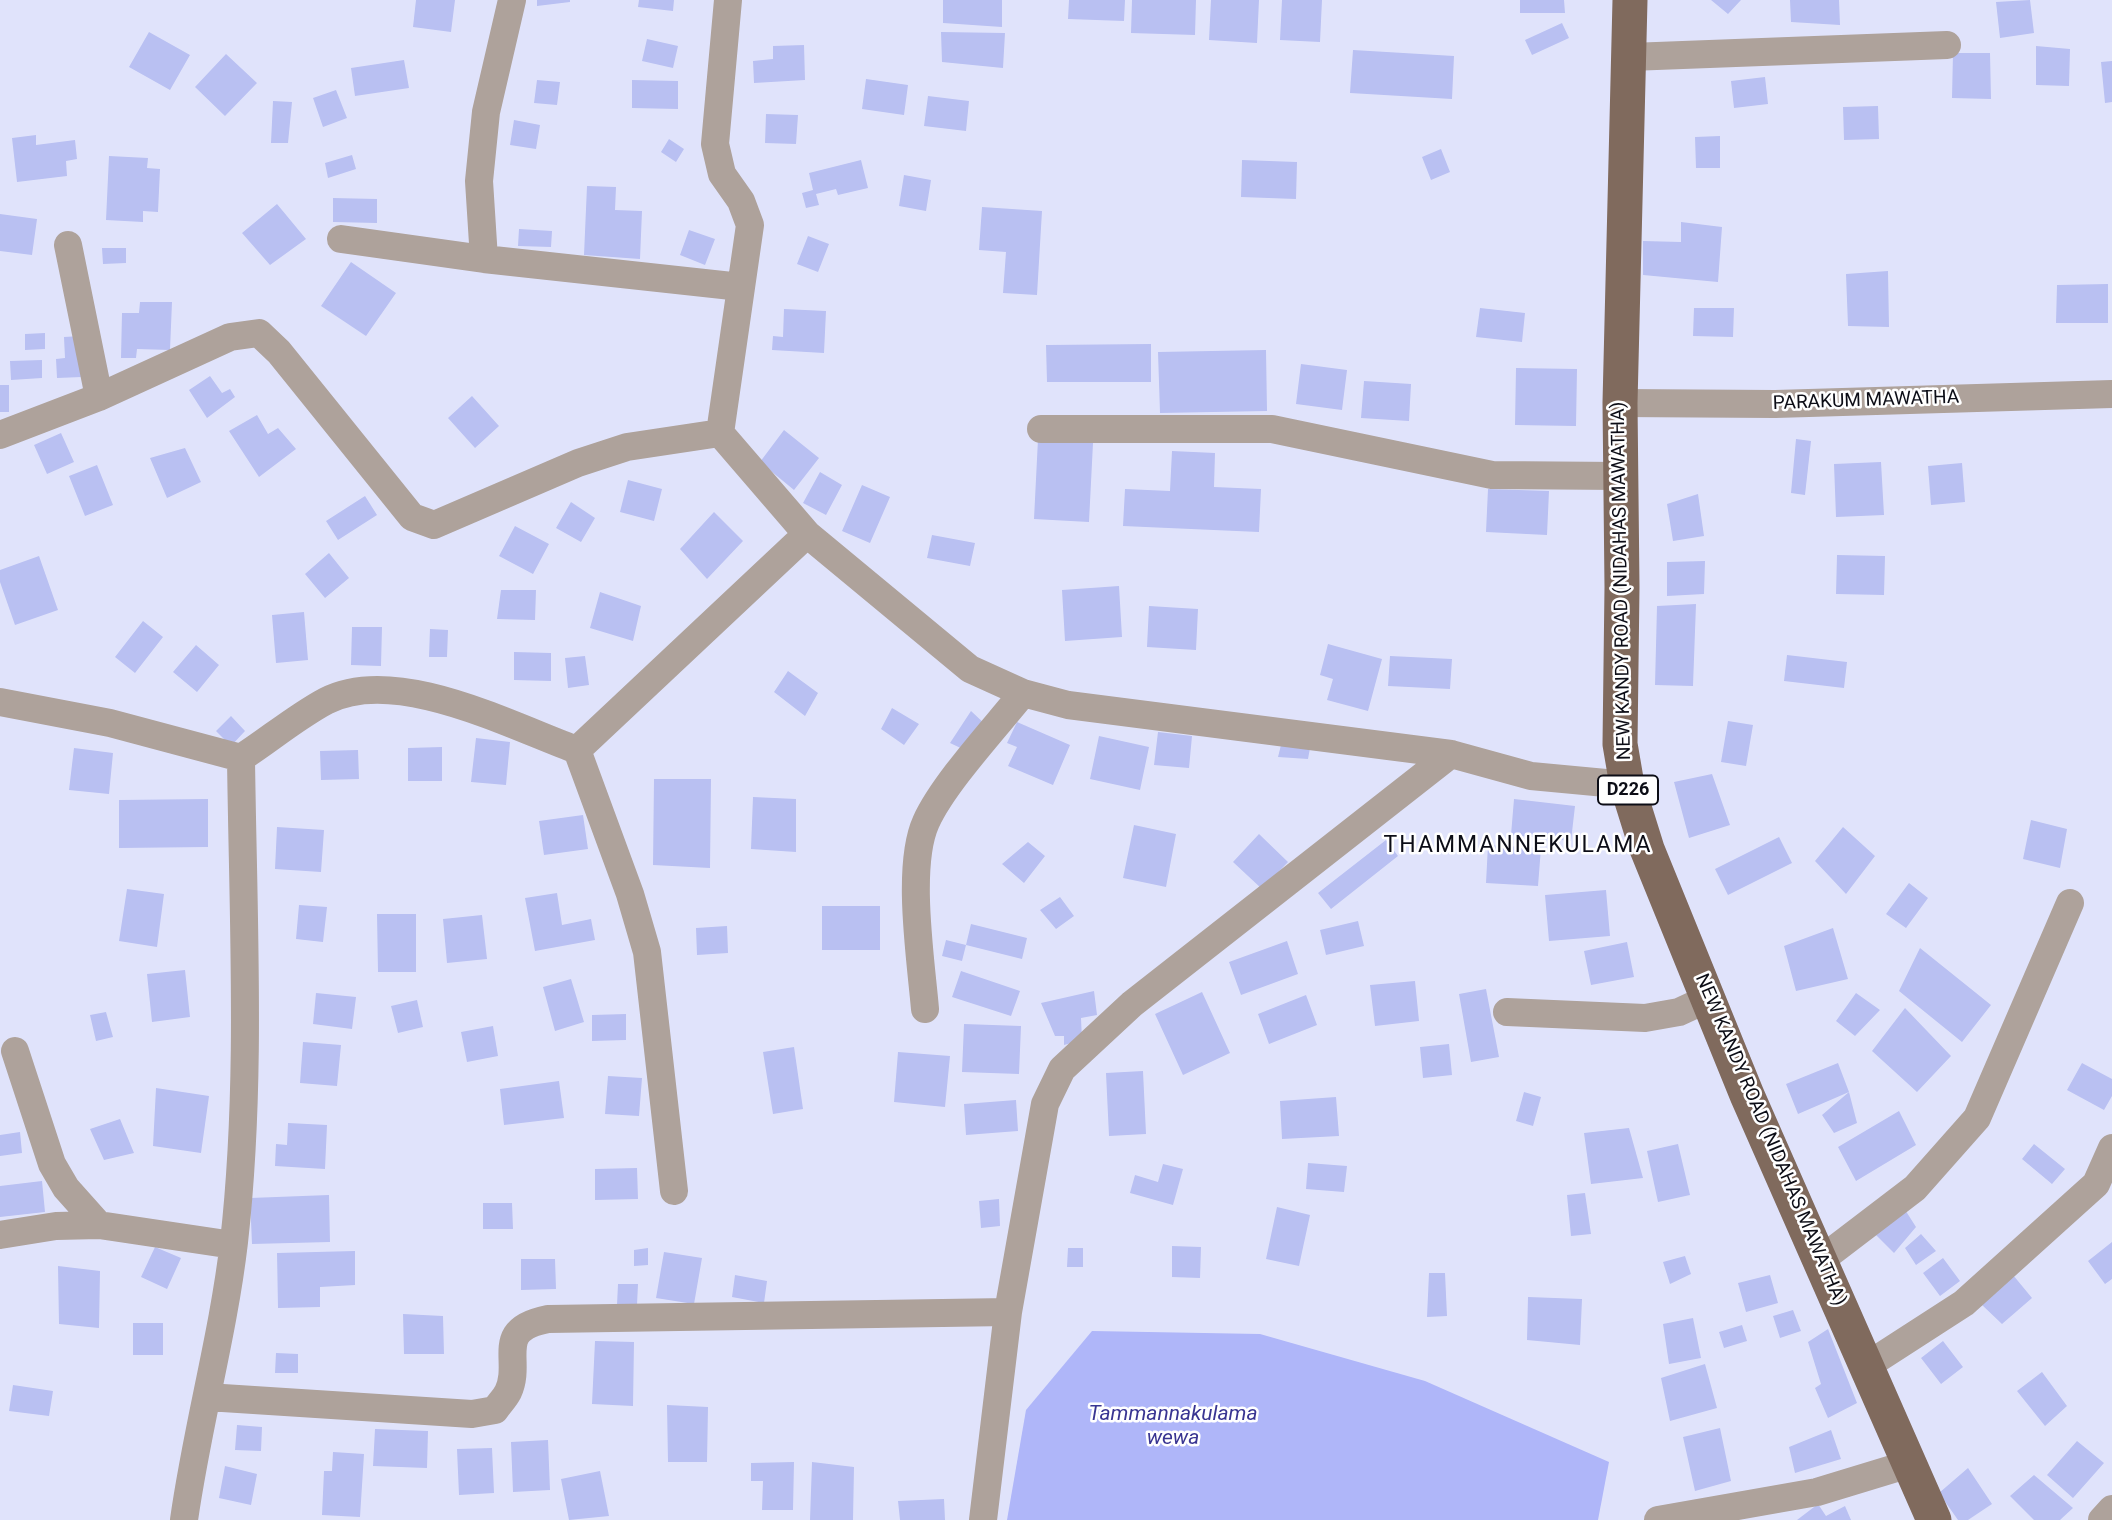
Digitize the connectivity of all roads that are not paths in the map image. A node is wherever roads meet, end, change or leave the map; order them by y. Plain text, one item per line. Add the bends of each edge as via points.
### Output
1 (512, 0) edge
2 (728, 0) edge
3 (1630, 0) edge
4 (1947, 45) dead end
5 (1630, 57) junction
6 (341, 239) dead end
7 (68, 245) dead end
8 (484, 259) junction
9 (741, 286) junction
10 (2112, 394) edge
11 (99, 397) junction
12 (1620, 403) junction
13 (1041, 429) dead end
14 (720, 433) junction
15 (0, 435) edge
16 (1620, 476) junction
17 (807, 534) junction
18 (1023, 694) junction
19 (0, 702) edge
20 (577, 750) junction
21 (1451, 754) junction
22 (241, 758) junction
23 (1627, 785) junction
24 (2070, 903) dead end
25 (1707, 999) junction
26 (925, 1009) dead end
27 (1507, 1012) dead end
28 (15, 1051) dead end
29 (2112, 1148) edge
30 (674, 1191) dead end
31 (99, 1225) junction
32 (0, 1235) edge
33 (233, 1245) junction
34 (1822, 1259) junction
35 (1008, 1312) junction
36 (1868, 1365) junction
37 (207, 1397) junction
38 (1909, 1464) junction
39 (2112, 1509) edge
40 (184, 1520) edge
41 (983, 1520) edge
42 (1658, 1520) edge
43 (1934, 1520) edge
44 (2102, 1520) edge

1 - 8 street via 486,112 479,181
2 - 9 street via 715,144 722,174 741,201 750,225
3 - 5 main road, NEW KANDY ROAD (NIDAHAS MAWATHA) / D226
4 - 5 street
5 - 12 main road, NEW KANDY ROAD (NIDAHAS MAWATHA) / D226
6 - 8 street
7 - 11 street
8 - 9 street
9 - 14 street
10 - 12 street, PARAKUM MAWATHA via 1775,404
11 - 14 street via 230,337 259,333 412,517 434,524 627,447
11 - 15 street
12 - 16 main road, NEW KANDY ROAD (NIDAHAS MAWATHA) / D226
13 - 16 street via 1272,429 1492,475
14 - 17 street
16 - 23 main road, NEW KANDY ROAD (NIDAHAS MAWATHA) / D226 via 1620,744
17 - 18 street via 970,669
17 - 20 street
18 - 21 street via 1068,705
18 - 26 street via 926,822 916,893
19 - 22 street via 110,723
20 - 22 street via 423,693 380,688 328,700
20 - 30 street via 631,894 647,952
21 - 23 street via 1531,776
21 - 35 street via 1132,1004 1062,1069 1045,1104
22 - 33 street via 243,1077
23 - 25 main road, NEW KANDY ROAD (NIDAHAS MAWATHA) / D226 via 1647,849
24 - 34 street via 1977,1118 1915,1188
25 - 27 street via 1679,1012 1645,1018
25 - 34 main road, NEW KANDY ROAD (NIDAHAS MAWATHA) / D226
28 - 31 street via 52,1164 66,1188
29 - 36 street via 2096,1184 1964,1303
31 - 32 street
31 - 33 street
33 - 37 street
34 - 36 main road, NEW KANDY ROAD (NIDAHAS MAWATHA) / D226
35 - 37 street via 532,1322 519,1331 513,1344 509,1391 495,1410 472,1414
35 - 41 street
36 - 38 main road, NEW KANDY ROAD (NIDAHAS MAWATHA) / D226
37 - 40 street
38 - 42 street via 1817,1492
38 - 43 main road, NEW KANDY ROAD (NIDAHAS MAWATHA) / D226
39 - 44 street

